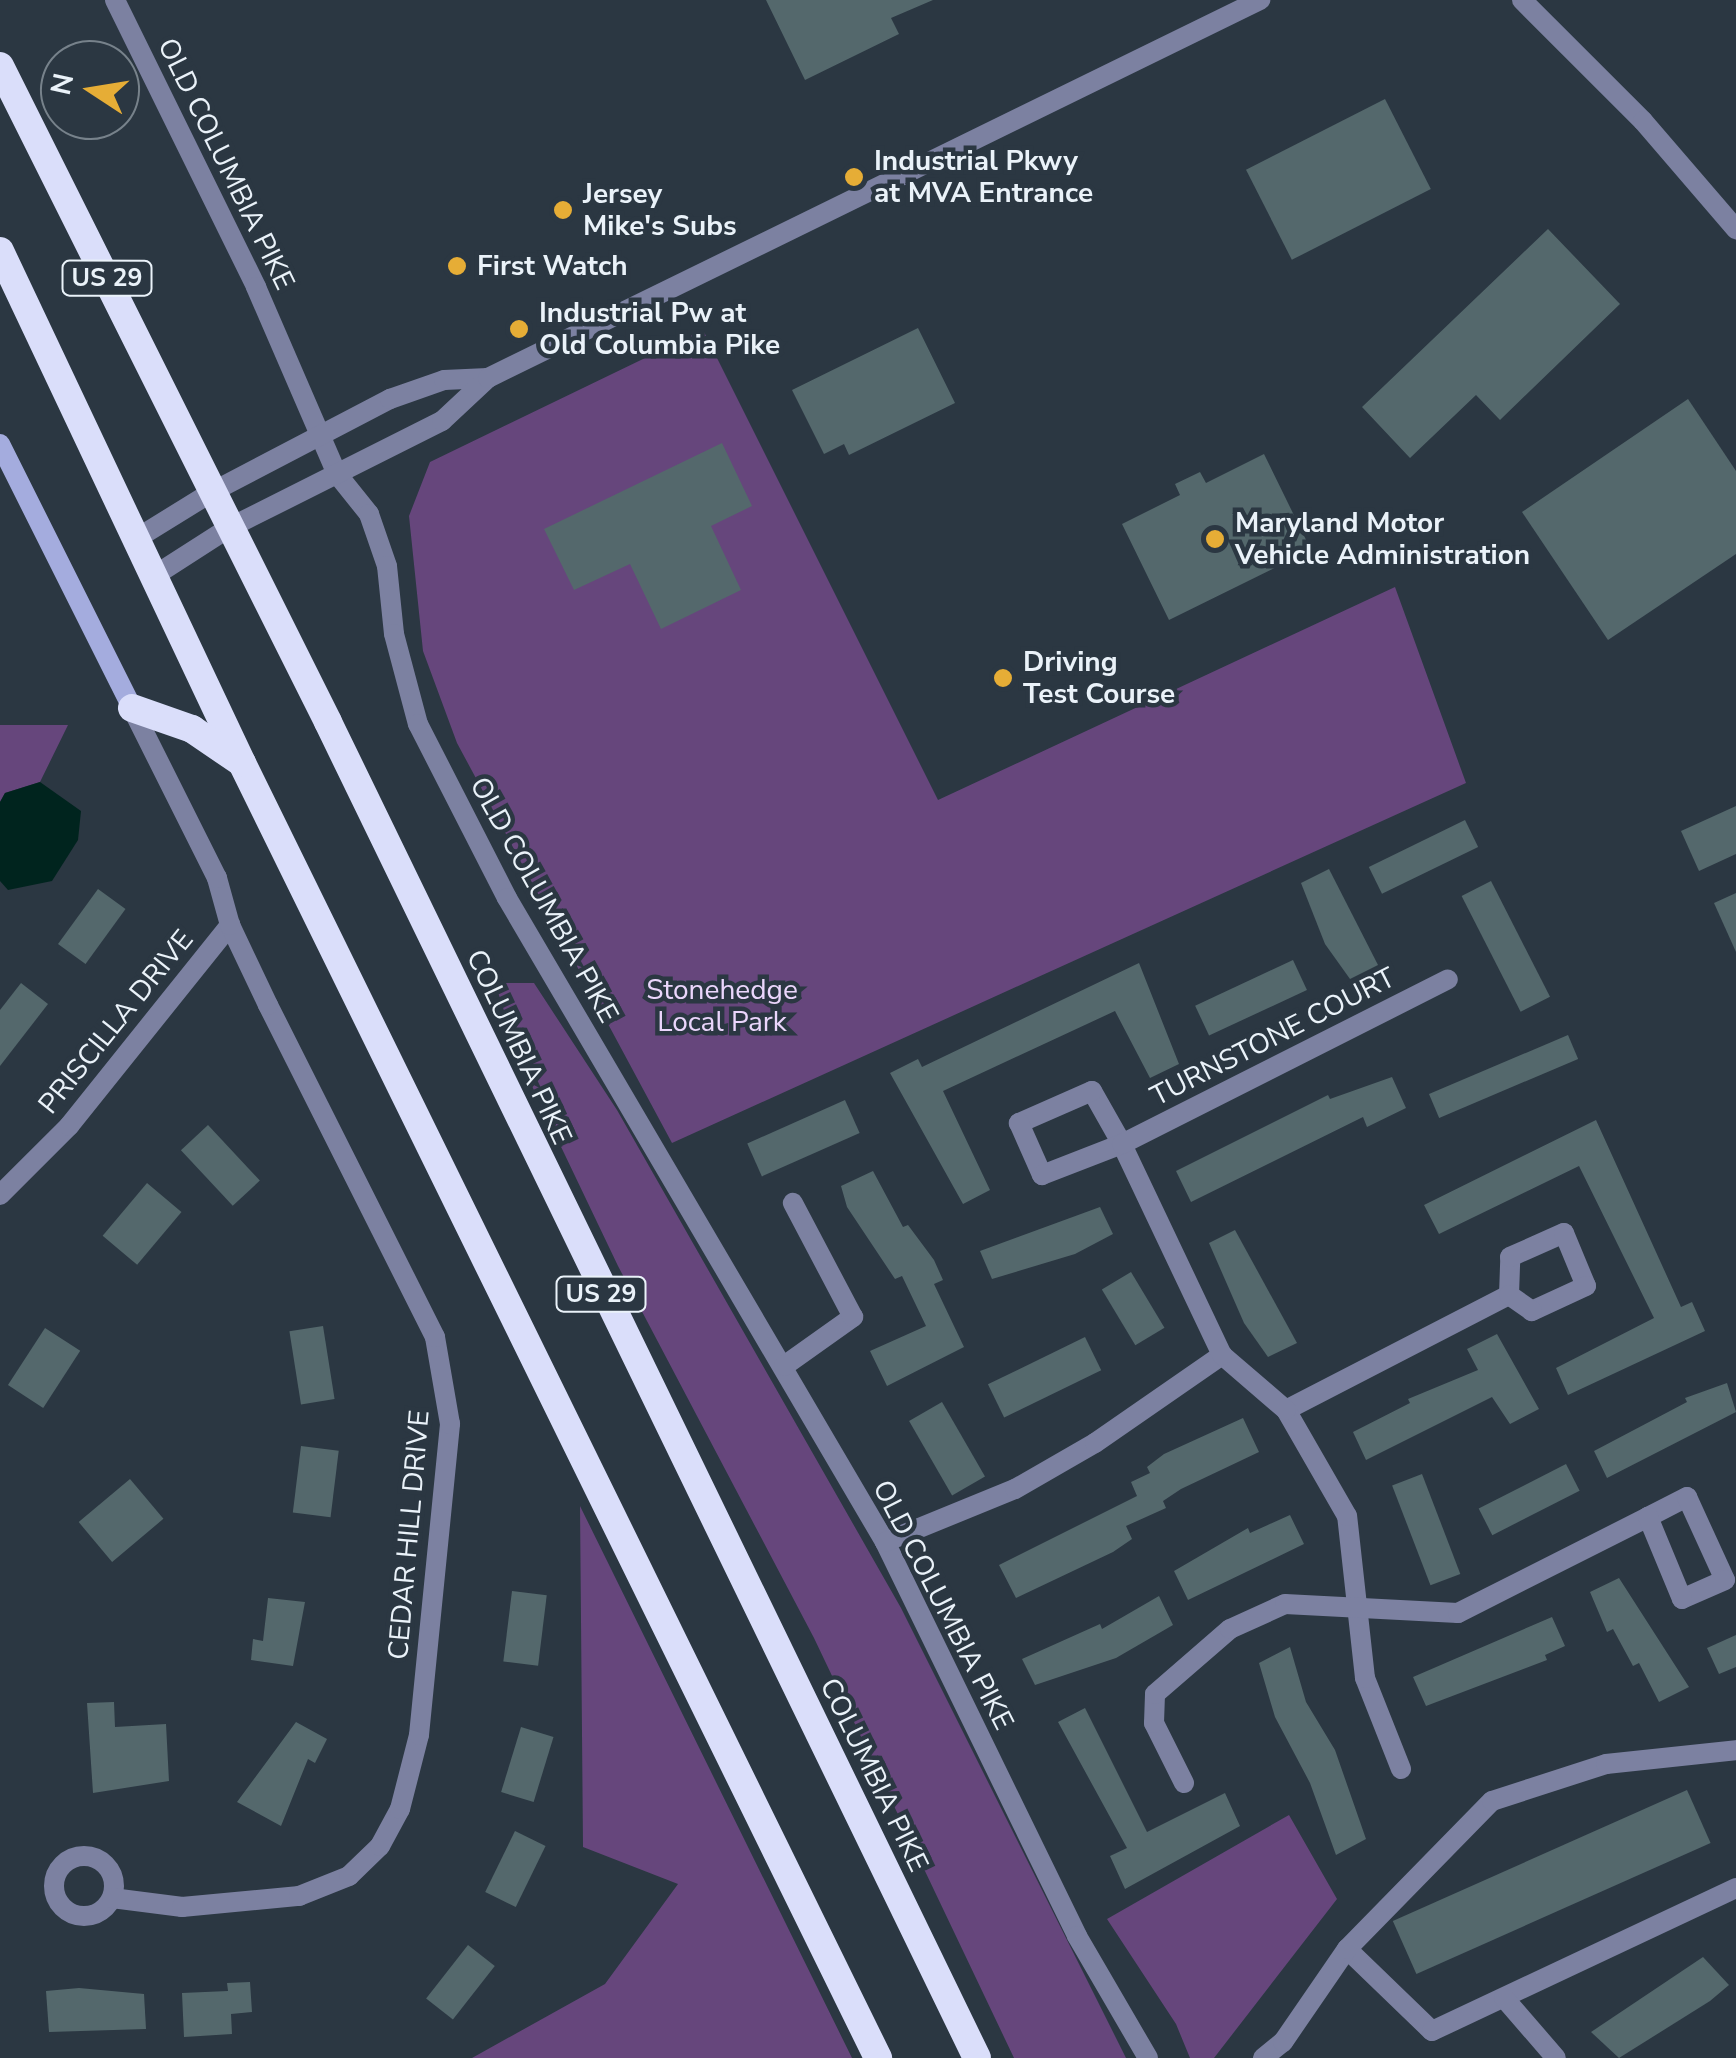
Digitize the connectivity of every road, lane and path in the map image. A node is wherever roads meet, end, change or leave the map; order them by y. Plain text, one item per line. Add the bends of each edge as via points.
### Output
1 (115, 0) edge
2 (1260, 0) edge
3 (1522, 0) edge
4 (0, 66) edge
5 (1736, 229) edge
6 (0, 251) edge
7 (488, 378) junction
8 (323, 432) junction
9 (0, 444) edge
10 (336, 474) junction
11 (212, 492) junction
12 (227, 529) junction
13 (139, 537) junction
14 (157, 574) junction
15 (132, 708) junction
16 (242, 764) junction
17 (230, 925) junction
18 (1448, 979) dead end
19 (1122, 1144) junction
20 (0, 1194) edge
21 (793, 1203) dead end
22 (1510, 1295) dead end
23 (1222, 1355) junction
24 (784, 1366) junction
25 (1286, 1410) junction
26 (1648, 1516) junction
27 (885, 1542) junction
28 (1356, 1610) junction
29 (1736, 1750) edge
30 (1401, 1768) dead end
31 (1184, 1783) dead end
32 (1736, 1888) edge
33 (112, 1898) dead end
34 (1347, 1949) junction
35 (1504, 1998) junction
36 (878, 2058) edge
37 (976, 2058) edge
38 (1148, 2058) edge
39 (1263, 2058) edge
40 (1556, 2058) edge

1 - 8 street, OLD COLUMBIA PIKE
2 - 7 street via 991,138
3 - 5 street via 1644,122
4 - 11 highway, COLUMBIA PIKE / US 29
6 - 13 highway, US 29
7 - 8 street via 415,388
7 - 10 street via 442,421
8 - 10 street, OLD COLUMBIA PIKE
8 - 11 street
9 - 15 main road
10 - 12 street
10 - 24 street, OLD COLUMBIA PIKE via 369,514 387,566 394,634 418,724 507,898
11 - 12 highway, COLUMBIA PIKE / US 29
11 - 13 street
12 - 14 street
12 - 37 highway, COLUMBIA PIKE / US 29 via 328,722
13 - 14 highway, US 29
14 - 16 highway, US 29
15 - 16 highway via 192,730
15 - 17 street, CEDAR HILL DRIVE via 217,878
16 - 36 highway, US 29
17 - 20 street, PRISCILLA DRIVE via 70,1126
17 - 33 street, CEDAR HILL DRIVE via 444,1359 448,1451 419,1735 400,1809 380,1846 349,1876 299,1896 182,1907
18 - 19 street, TURNSTONE COURT
19 - 19 street via 1042,1175 1019,1123 1092,1090
19 - 23 street
21 - 24 street via 852,1317
22 - 25 street
23 - 25 street
23 - 27 street via 1096,1444 1015,1489
24 - 27 street, OLD COLUMBIA PIKE
25 - 28 street via 1347,1516
26 - 26 street via 1687,1497 1725,1580 1682,1599
26 - 28 street via 1458,1613
27 - 38 street, OLD COLUMBIA PIKE via 1077,1936
28 - 30 street via 1365,1678
28 - 31 street via 1285,1604 1230,1629 1155,1694 1154,1723
29 - 34 street via 1606,1764 1492,1800
32 - 35 street
34 - 35 street via 1432,2030
34 - 39 street via 1282,2042
35 - 40 street

